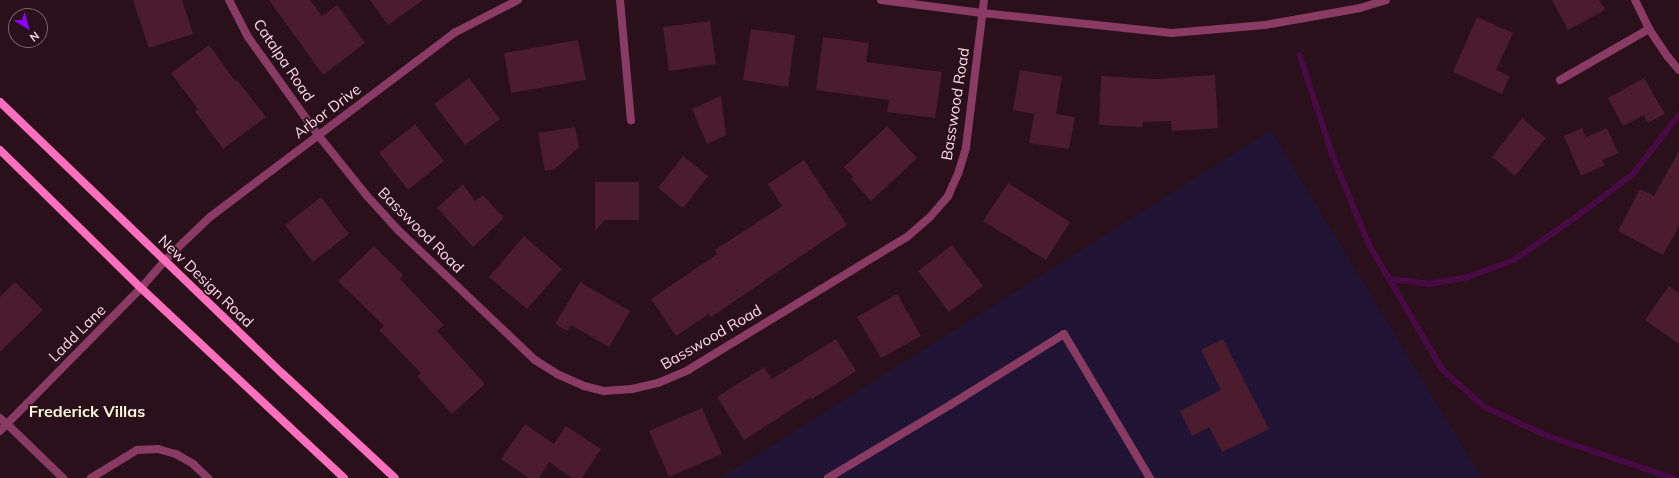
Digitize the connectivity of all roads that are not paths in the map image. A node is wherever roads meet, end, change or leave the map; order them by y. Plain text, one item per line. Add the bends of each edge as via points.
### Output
1 (229, 0) edge
2 (518, 0) edge
3 (620, 0) edge
4 (881, 0) edge
5 (984, 0) edge
6 (1386, 0) edge
7 (1635, 0) edge
8 (982, 13) junction
9 (1649, 29) junction
10 (1679, 70) edge
11 (1560, 80) dead end
12 (0, 102) edge
13 (631, 120) dead end
14 (318, 135) junction
15 (0, 150) edge
16 (165, 260) junction
17 (141, 288) junction
18 (0, 418) edge
19 (7, 424) junction
20 (0, 431) edge
21 (63, 478) edge
22 (91, 478) edge
23 (208, 478) edge
24 (344, 478) edge
25 (395, 478) edge
26 (828, 478) edge
27 (1150, 478) edge

1 - 14 street, Catalpa Road via 248,37
2 - 14 street, Arbor Drive via 454,33
3 - 13 street
4 - 8 street
5 - 8 street
6 - 8 street via 1360,8 1265,25 1172,33
7 - 9 street
8 - 14 street, Basswood Road via 966,147 948,196 930,217 907,237 688,370 658,383 632,389 604,391 584,386 557,374 535,360 398,230 366,196
9 - 10 street
9 - 11 street
12 - 16 main road, New Design Road
14 - 16 street, Arbor Drive via 210,217
15 - 17 main road
16 - 17 street, Ladd Lane
16 - 25 main road, New Design Road
17 - 19 street, Ladd Lane
17 - 24 main road
18 - 19 street
19 - 20 street, Ladd Lane
19 - 21 street
22 - 23 street via 136,450 158,449 176,454 193,464
26 - 27 street via 1064,334

